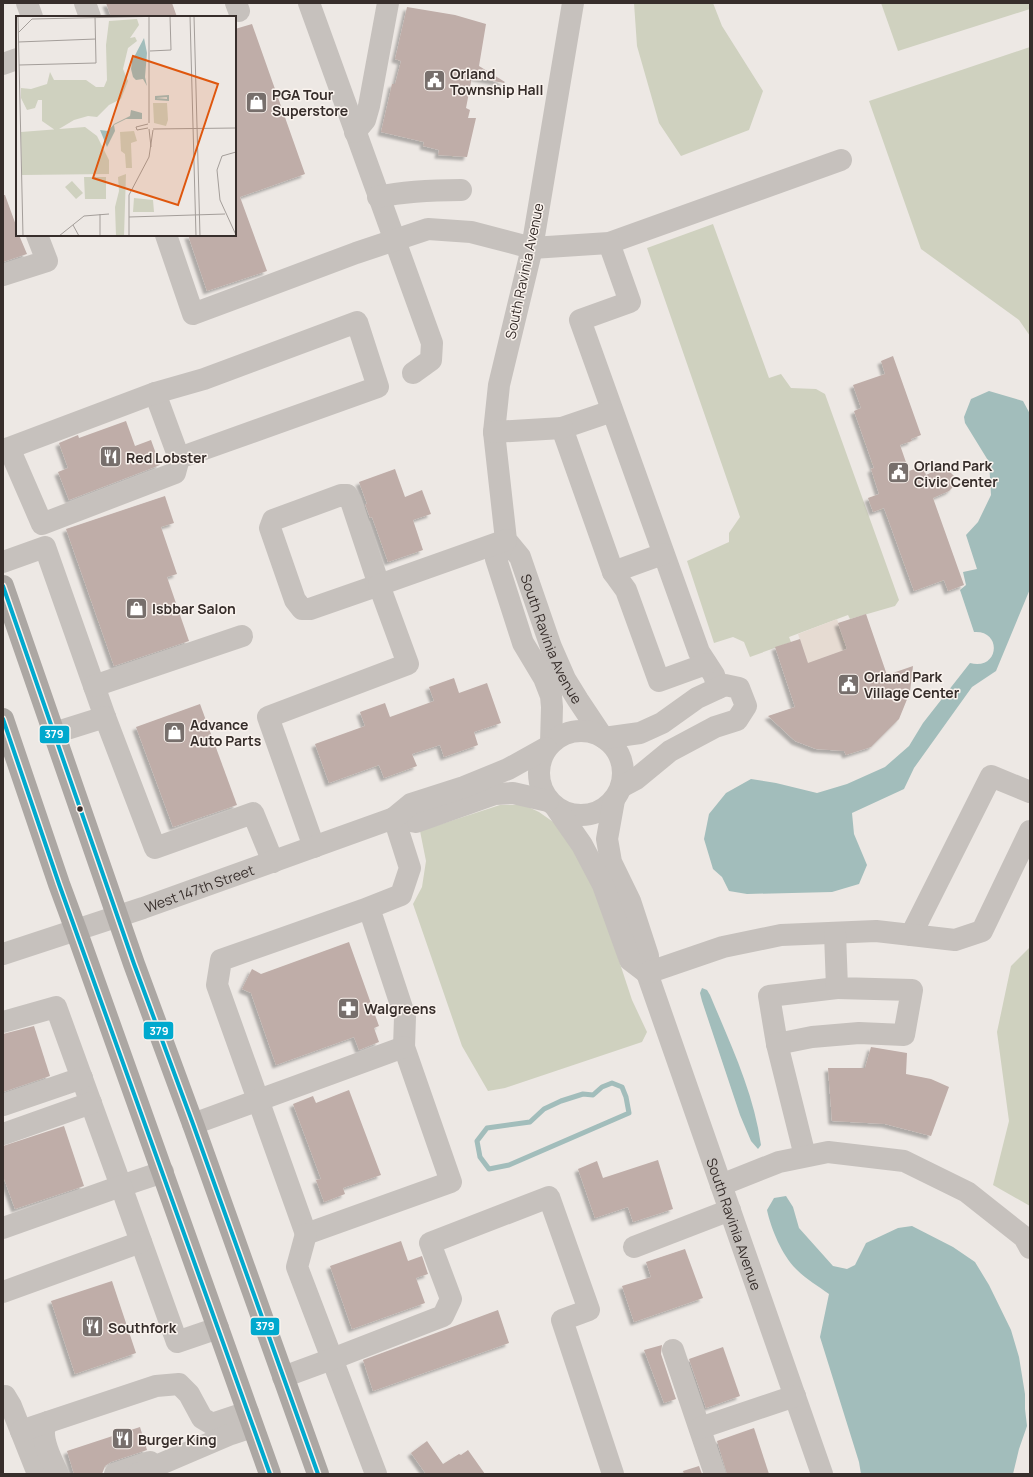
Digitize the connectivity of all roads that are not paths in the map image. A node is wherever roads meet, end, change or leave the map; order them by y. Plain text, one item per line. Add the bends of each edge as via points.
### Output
1 (27, 3) edge
2 (85, 3) edge
3 (309, 3) edge
4 (388, 3) edge
5 (573, 3) edge
6 (32, 16) edge
7 (90, 16) edge
8 (16, 59) edge
9 (3, 64) edge
10 (356, 132) junction
11 (841, 160) dead end
12 (461, 190) dead end
13 (378, 197) junction
14 (37, 236) edge
15 (166, 236) edge
16 (394, 240) junction
17 (608, 243) junction
18 (532, 248) junction
19 (3, 275) edge
20 (413, 373) dead end
21 (155, 393) junction
22 (612, 411) junction
23 (562, 428) junction
24 (494, 432) junction
25 (6, 449) edge
26 (179, 458) junction
27 (506, 540) junction
28 (663, 554) junction
29 (3, 562) edge
30 (613, 572) junction
31 (379, 585) junction
32 (3, 586) edge
33 (242, 636) dead end
34 (706, 664) junction
35 (94, 686) junction
36 (718, 688) junction
37 (106, 718) junction
38 (3, 719) edge
39 (54, 733) junction
40 (603, 737) junction
41 (549, 745) junction
42 (1030, 792) edge
43 (617, 794) junction
44 (553, 805) junction
45 (394, 818) junction
46 (1030, 831) edge
47 (314, 847) junction
48 (273, 862) junction
49 (369, 908) junction
50 (118, 916) junction
51 (76, 930) junction
52 (836, 932) junction
53 (911, 935) junction
54 (3, 954) edge
55 (647, 973) junction
56 (837, 988) junction
57 (3, 1022) edge
58 (777, 1044) junction
59 (404, 1047) junction
60 (82, 1078) junction
61 (258, 1100) junction
62 (90, 1103) junction
63 (3, 1105) edge
64 (193, 1124) junction
65 (3, 1134) edge
66 (805, 1156) junction
67 (162, 1172) junction
68 (721, 1185) junction
69 (121, 1186) junction
70 (730, 1210) junction
71 (3, 1228) edge
72 (306, 1234) junction
73 (141, 1242) junction
74 (634, 1247) dead end
75 (1030, 1248) edge
76 (3, 1292) edge
77 (218, 1328) junction
78 (673, 1350) dead end
79 (332, 1359) junction
80 (283, 1377) junction
81 (5, 1396) dead end
82 (795, 1396) junction
83 (250, 1419) junction
84 (48, 1422) junction
85 (700, 1428) junction
86 (22, 1431) junction
87 (163, 1463) junction
88 (38, 1474) edge
89 (58, 1474) edge
90 (115, 1474) edge
91 (137, 1474) edge
92 (270, 1474) edge
93 (318, 1474) edge
94 (376, 1474) edge
95 (613, 1474) edge
96 (715, 1474) edge
97 (822, 1474) edge

1 - 6 street
2 - 7 street
3 - 10 street
4 - 10 street via 369,106 365,120
5 - 18 street, South Ravinia Avenue
8 - 9 street
10 - 13 street
11 - 17 street
12 - 13 street via 402,192
13 - 16 street
14 - 19 street via 47,261
15 - 16 street via 193,314
16 - 18 street via 428,229 471,232
16 - 20 street via 432,343 431,360
17 - 18 street
17 - 22 street via 630,302 580,320
18 - 24 street, South Ravinia Avenue via 498,385
21 - 25 street
21 - 26 street
21 - 26 street via 204,379 358,322 378,387
22 - 23 street
22 - 28 street
23 - 24 street
23 - 30 street
24 - 27 street, South Ravinia Avenue
25 - 26 street via 42,524 175,473
27 - 31 street
27 - 40 street, South Ravinia Avenue via 520,557 565,679
27 - 41 street, South Ravinia Avenue via 496,559 523,642 544,678 551,696
28 - 30 street
28 - 34 street via 699,652
29 - 35 street via 45,547
30 - 34 street via 626,590 659,681
31 - 31 street via 310,609 302,609 296,600 270,528 273,520 346,495 351,501
31 - 47 street via 408,664 268,717
32 - 39 highway
33 - 35 street
34 - 36 street via 714,675
35 - 37 street
36 - 40 street via 697,698 662,723 640,733
36 - 43 street via 725,685 739,688 746,706 737,720 715,727 670,751
37 - 39 street
37 - 48 street via 155,848 253,813
38 - 51 highway
39 - 50 highway
40 - 41 street via 577,731 564,734
40 - 43 street via 621,758 624,773
41 - 44 street via 541,758 538,780 542,791
41 - 45 street, West 147th Street via 508,769 411,804
42 - 53 street via 991,776
43 - 44 street via 604,809 580,816 568,814
43 - 55 street, South Ravinia Avenue via 607,839 611,862 630,901 648,956
44 - 45 street via 513,793 494,794 416,822
44 - 55 street via 582,845 603,885 630,960
45 - 47 street, West 147th Street
45 - 49 street via 410,868 407,881 401,895
46 - 53 street via 982,931 955,940
47 - 48 street, West 147th Street
48 - 50 street, West 147th Street
49 - 59 street via 405,1017
49 - 61 street via 221,960 217,985
50 - 51 street, West 147th Street
50 - 64 highway
51 - 54 street, West 147th Street
51 - 67 highway
52 - 53 street via 876,931
52 - 55 street via 781,935 723,947
52 - 56 street
55 - 68 street, South Ravinia Avenue
56 - 58 street via 769,996
56 - 58 street via 912,990 904,1035 812,1037
57 - 60 street via 56,1007
58 - 66 street
59 - 61 street
59 - 72 street via 451,1182
60 - 62 street
60 - 63 street
61 - 64 street
61 - 72 street
62 - 65 street
62 - 69 street
64 - 80 highway
66 - 68 street via 779,1162
66 - 75 street via 828,1152 904,1161 967,1192 1024,1236
67 - 69 street
67 - 77 highway
68 - 70 street, South Ravinia Avenue
69 - 71 street
69 - 73 street
70 - 74 street
70 - 82 street, South Ravinia Avenue
72 - 79 street via 297,1267
73 - 76 street
73 - 77 street via 178,1342
77 - 83 highway
78 - 85 street
79 - 80 street
79 - 94 street
79 - 95 street via 443,1316 451,1299 430,1242 549,1197 589,1310 562,1320
80 - 93 highway
81 - 86 street
82 - 85 street
82 - 97 street, South Ravinia Avenue
83 - 84 street via 212,1424 202,1418 189,1394 179,1384 156,1386
83 - 87 street via 231,1434
83 - 92 highway
84 - 86 street
84 - 89 street via 44,1429 46,1441
85 - 96 street
86 - 88 street
87 - 90 street via 147,1462
87 - 91 street

